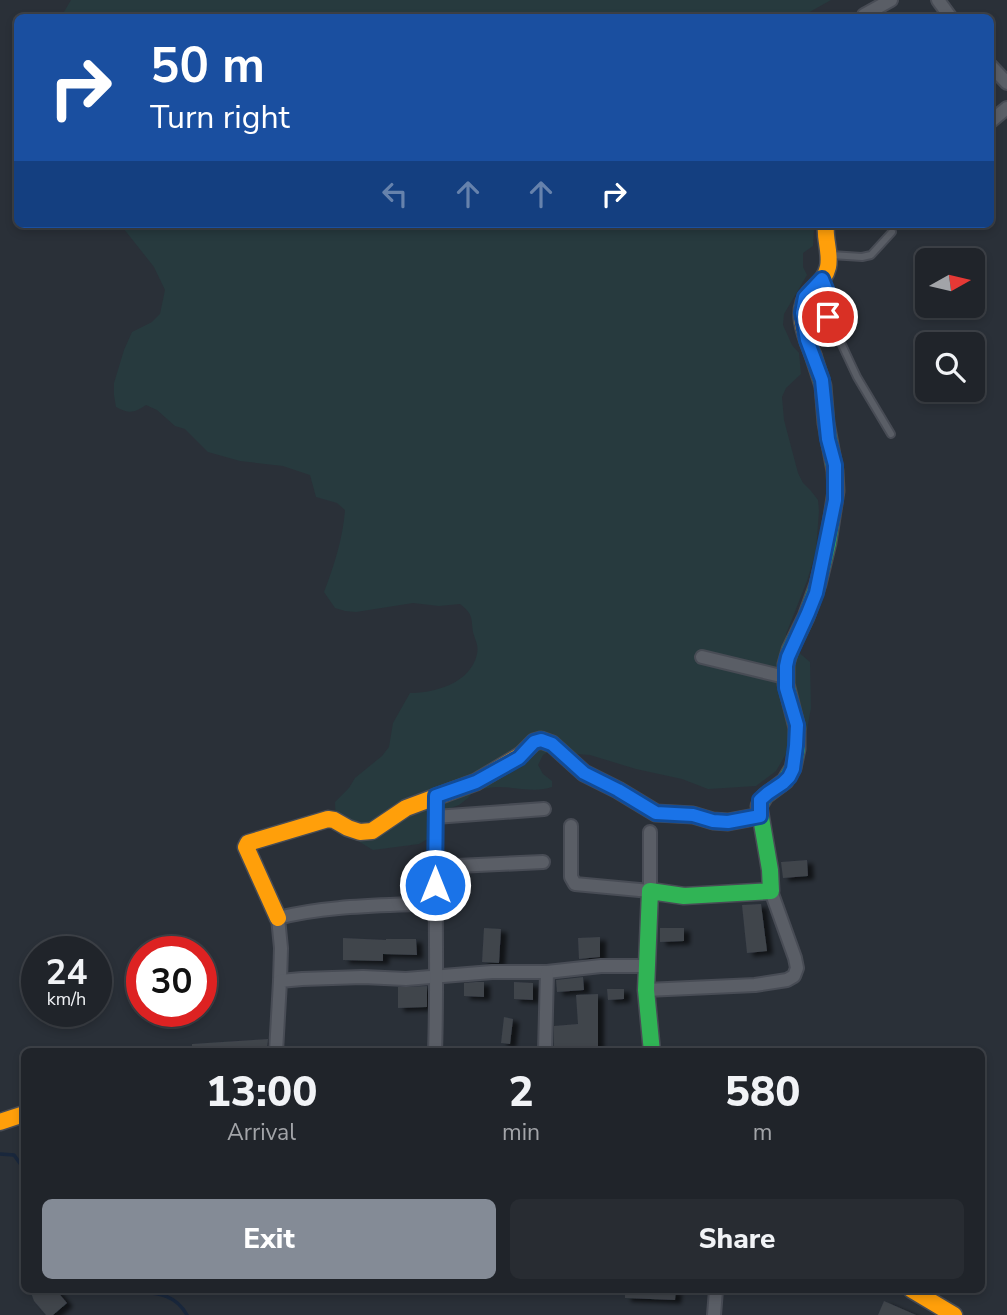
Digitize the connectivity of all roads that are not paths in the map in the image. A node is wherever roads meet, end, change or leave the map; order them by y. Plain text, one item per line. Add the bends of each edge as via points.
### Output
1 (891, 0) edge
2 (866, 14) edge
3 (994, 69) edge
4 (1007, 83) edge
5 (825, 228) edge
6 (892, 232) dead end
7 (829, 255) junction
8 (822, 279) junction
9 (891, 434) dead end
10 (702, 657) dead end
11 (785, 677) junction
12 (436, 796) junction
13 (544, 809) dead end
14 (760, 816) junction
15 (435, 817) junction
16 (571, 826) dead end
17 (650, 832) dead end
18 (543, 862) dead end
19 (435, 867) junction
20 (650, 891) junction
21 (771, 891) junction
22 (435, 903) junction
23 (278, 918) junction
24 (646, 966) junction
25 (547, 972) junction
26 (437, 977) junction
27 (280, 981) junction
28 (646, 990) junction
29 (276, 1048) edge
30 (435, 1048) edge
31 (545, 1048) edge
32 (652, 1048) edge
33 (21, 1115) edge
34 (0, 1122) edge
35 (716, 1293) edge
36 (916, 1293) edge
37 (945, 1313) edge
38 (714, 1315) edge

1 - 2 street
3 - 4 street
5 - 7 street
6 - 7 lane via 871,255
7 - 8 street
8 - 9 lane via 828,294 828,317
8 - 11 street via 805,297 802,313 822,380 835,465 835,500 816,593 788,657
10 - 11 street
11 - 14 street via 797,725 795,758 789,777 760,800
12 - 14 street via 476,782 541,740 552,744 584,773 656,813 728,822
12 - 15 street
12 - 23 street via 406,808 372,831 360,832 328,819 248,843
13 - 15 street
14 - 21 street
15 - 19 street
16 - 20 street via 571,877 575,884
17 - 20 street
18 - 19 street
19 - 22 street
20 - 21 street via 684,896
20 - 24 street
21 - 28 street via 795,958 794,976 755,985
22 - 23 street via 345,907
22 - 26 street
23 - 27 street
24 - 25 street
24 - 28 street
25 - 26 street
25 - 31 street
26 - 27 street
26 - 30 street
27 - 29 street
28 - 32 street
33 - 34 street
35 - 38 street
36 - 37 street

